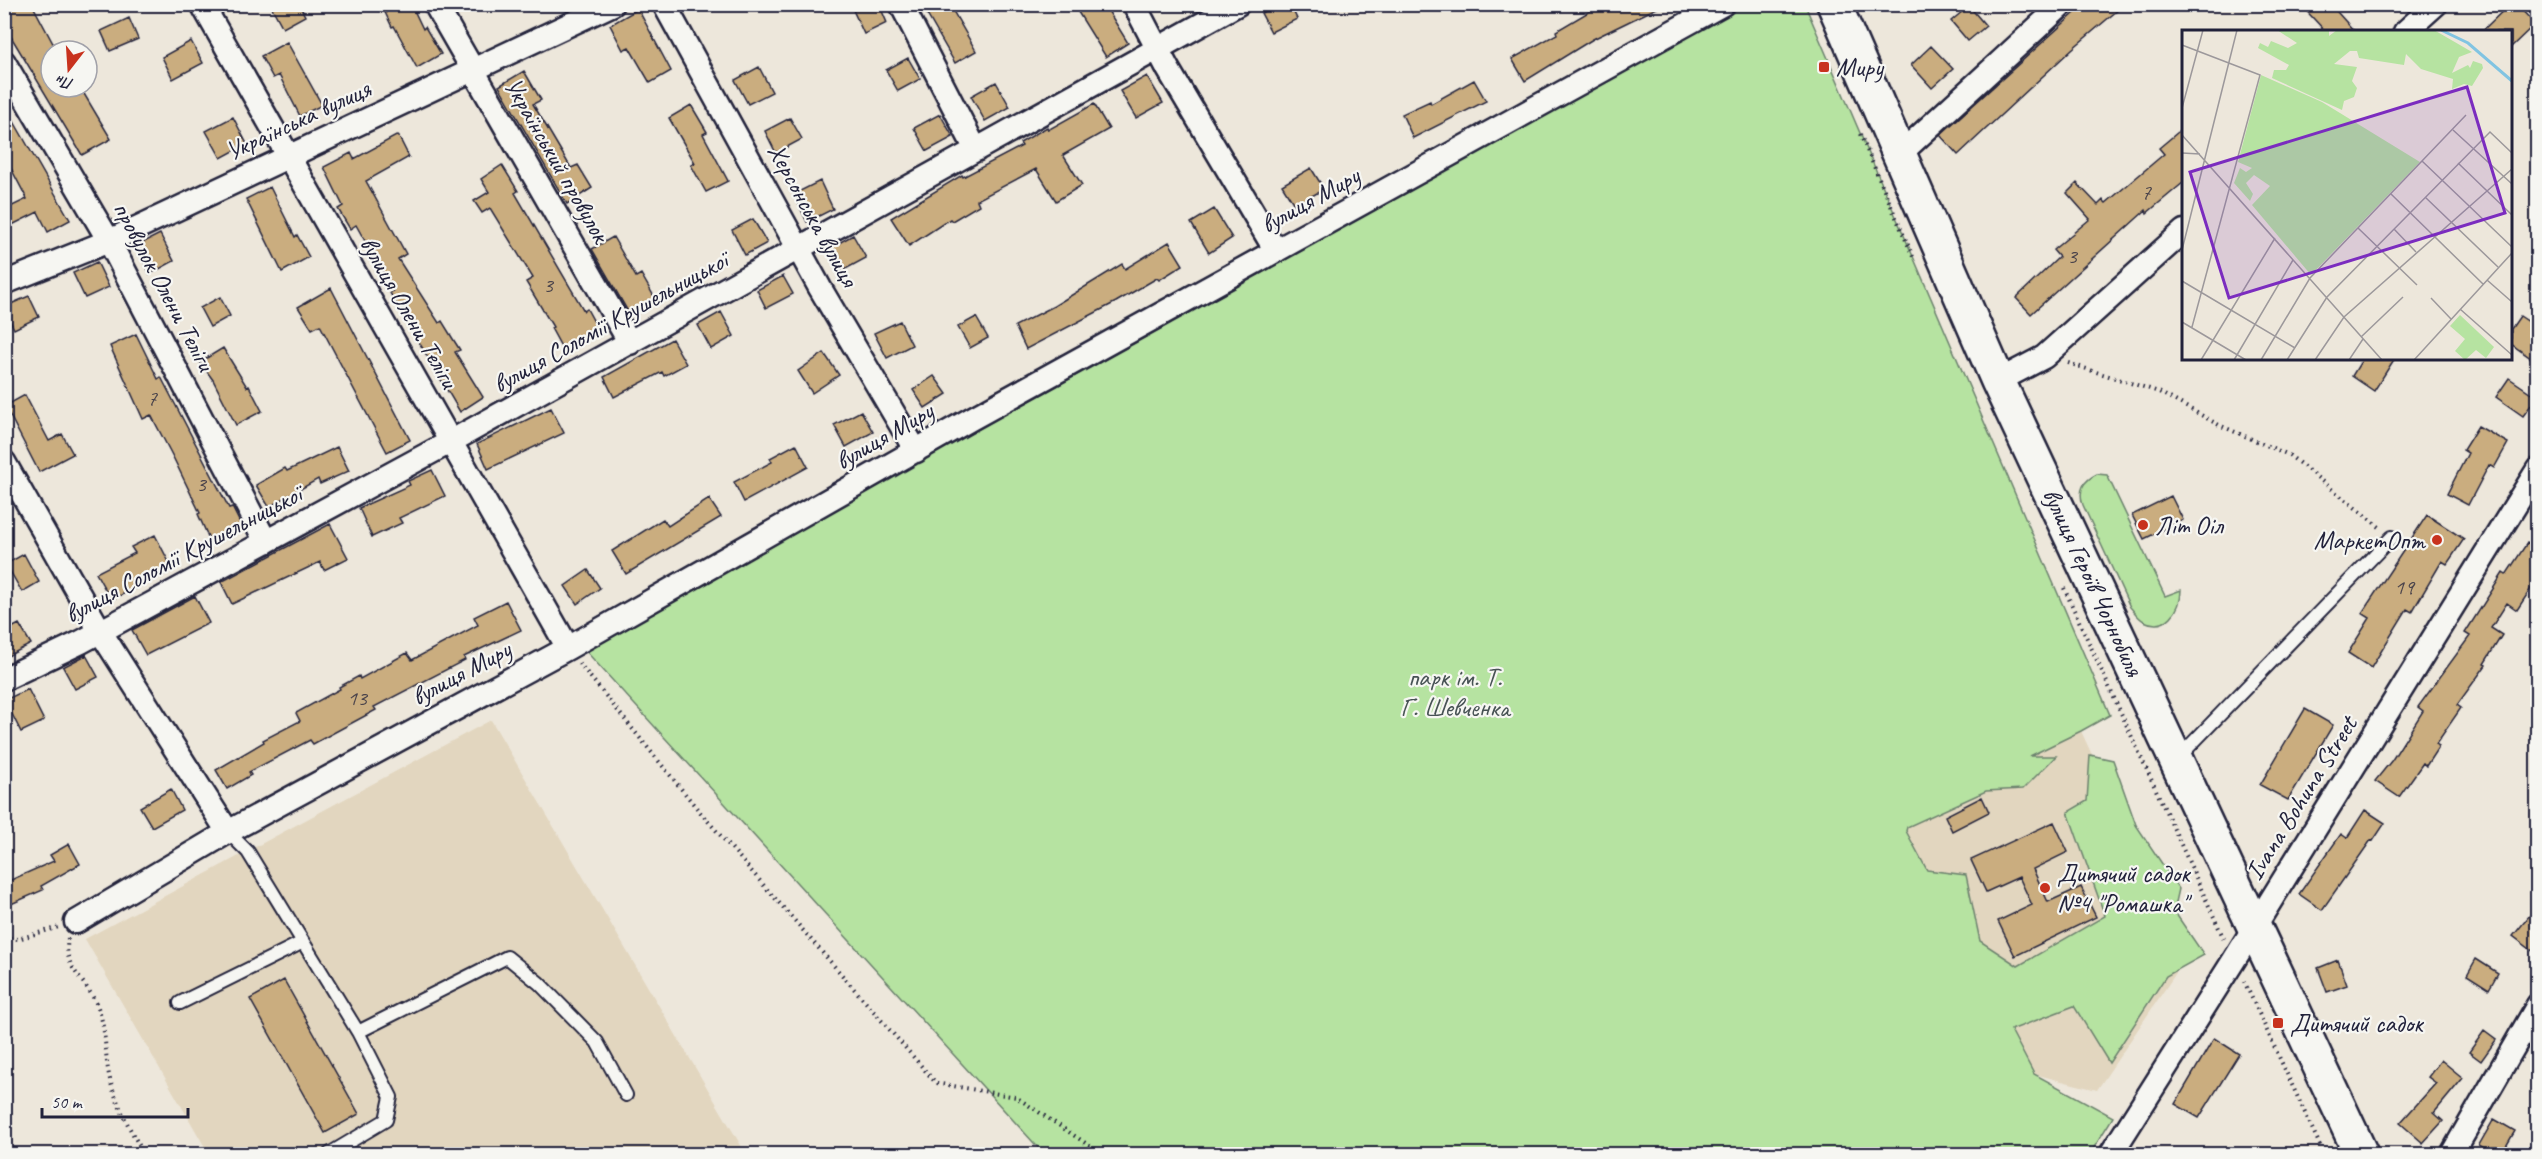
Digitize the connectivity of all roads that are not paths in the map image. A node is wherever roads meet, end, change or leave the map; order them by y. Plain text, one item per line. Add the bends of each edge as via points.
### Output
1 (202, 4) edge
2 (435, 4) edge
3 (613, 4) edge
4 (664, 4) edge
5 (901, 4) edge
6 (1134, 4) edge
7 (1238, 4) edge
8 (1723, 4) edge
9 (1834, 4) edge
10 (2062, 4) edge
11 (2436, 4) edge
12 (2407, 30) edge
13 (1158, 48) junction
14 (4, 62) edge
15 (472, 70) junction
16 (976, 150) junction
17 (1901, 153) junction
18 (288, 157) junction
19 (2182, 233) edge
20 (109, 241) junction
21 (799, 250) junction
22 (1276, 251) junction
23 (4, 283) edge
24 (630, 343) junction
25 (1998, 381) junction
26 (450, 442) junction
27 (916, 451) junction
28 (4, 462) edge
29 (2538, 469) edge
30 (2392, 537) road end
31 (266, 542) junction
32 (100, 631) junction
33 (567, 648) junction
34 (4, 679) edge
35 (2177, 759) junction
36 (228, 832) junction
37 (76, 922) road end
38 (2255, 927) junction
39 (303, 942) junction
40 (180, 1003) dead end
41 (2538, 1005) edge
42 (358, 1032) junction
43 (626, 1095) dead end
44 (329, 1155) edge
45 (2111, 1155) edge
46 (2361, 1155) edge
47 (2452, 1155) edge

1 - 18 street, вулиця Олени Теліги
2 - 15 street, Український провулок
3 - 15 street, Українська вулиця
4 - 21 street, Херсонська вулиця
5 - 16 street
6 - 13 street
7 - 13 street, вулиця Соломії Крушельницької
8 - 22 street, вулиця Миру
9 - 17 street, вулиця Героїв Чорнобиля
10 - 17 street
11 - 12 street
13 - 16 street, вулиця Соломії Крушельницької
13 - 22 street
14 - 20 street, провулок Олени Теліги
15 - 18 street, Українська вулиця
15 - 24 street, Український провулок
16 - 21 street, вулиця Соломії Крушельницької
17 - 25 street, вулиця Героїв Чорнобиля
18 - 20 street, Українська вулиця
18 - 26 street, вулиця Олени Теліги
19 - 25 street via 2044,357
20 - 23 street, Українська вулиця
20 - 31 street, провулок Олени Теліги
21 - 24 street, вулиця Соломії Крушельницької
21 - 27 street, Херсонська вулиця
22 - 27 street, вулиця Миру
24 - 26 street, вулиця Соломії Крушельницької
25 - 35 street, вулиця Героїв Чорнобиля
26 - 31 street, вулиця Соломії Крушельницької
26 - 33 street, вулиця Олени Теліги
27 - 33 street, вулиця Миру
28 - 32 street
29 - 38 street, Ivana Bohuna Street
30 - 35 lane
31 - 32 street, вулиця Соломії Крушельницької
32 - 34 street, вулиця Соломії Крушельницької
32 - 36 street
33 - 36 street, вулиця Миру
35 - 38 street, вулиця Героїв Чорнобиля
36 - 37 street, вулиця Миру
36 - 39 lane via 248,852
38 - 45 street, Ivana Bohuna Street
38 - 46 street, вулиця Героїв Чорнобиля
39 - 40 lane
39 - 42 lane
41 - 47 street
42 - 43 lane via 507,957 539,983 597,1042
42 - 44 lane via 391,1097 386,1120

